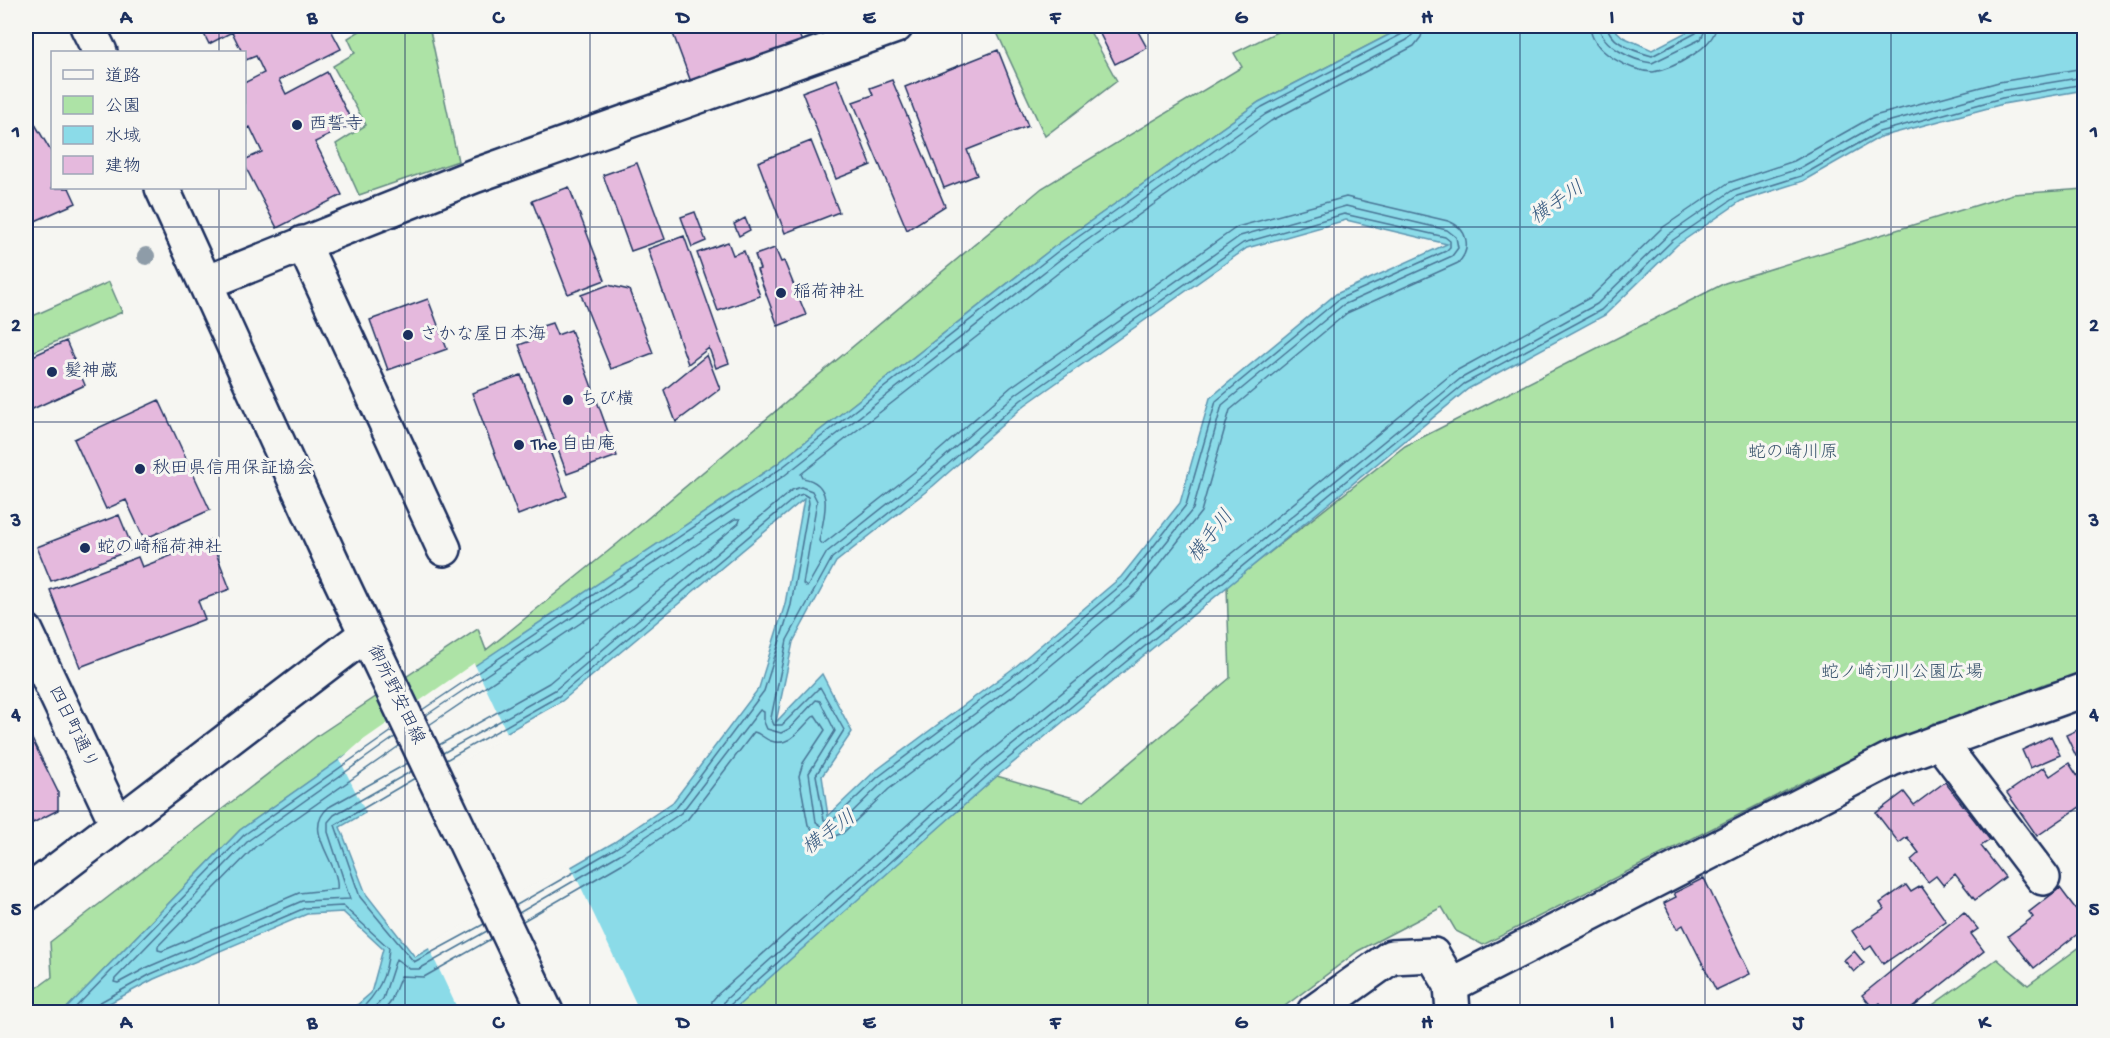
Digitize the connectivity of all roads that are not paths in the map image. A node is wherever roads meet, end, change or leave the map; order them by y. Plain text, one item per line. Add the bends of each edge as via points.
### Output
1 (87, 26) edge
2 (896, 26) edge
3 (833, 36) edge
4 (100, 51) edge
5 (162, 189) edge
6 (303, 243) junction
7 (206, 283) junction
8 (444, 549) dead end
9 (26, 631) edge
10 (366, 634) junction
11 (2085, 690) edge
12 (1939, 741) junction
13 (117, 824) junction
14 (2043, 878) dead end
15 (26, 894) edge
16 (1452, 999) edge
17 (546, 1012) edge
18 (1314, 1012) edge

1 - 4 street
2 - 3 street
3 - 6 street
5 - 7 street
6 - 7 street
6 - 8 street
7 - 10 street
9 - 13 street, 四日町通り
10 - 13 street, 御所野安田線
10 - 17 street, 御所野安田線
11 - 12 street
12 - 14 street
12 - 16 street via 1891,759
13 - 15 street, 御所野安田線
16 - 18 street via 1433,955 1391,957

